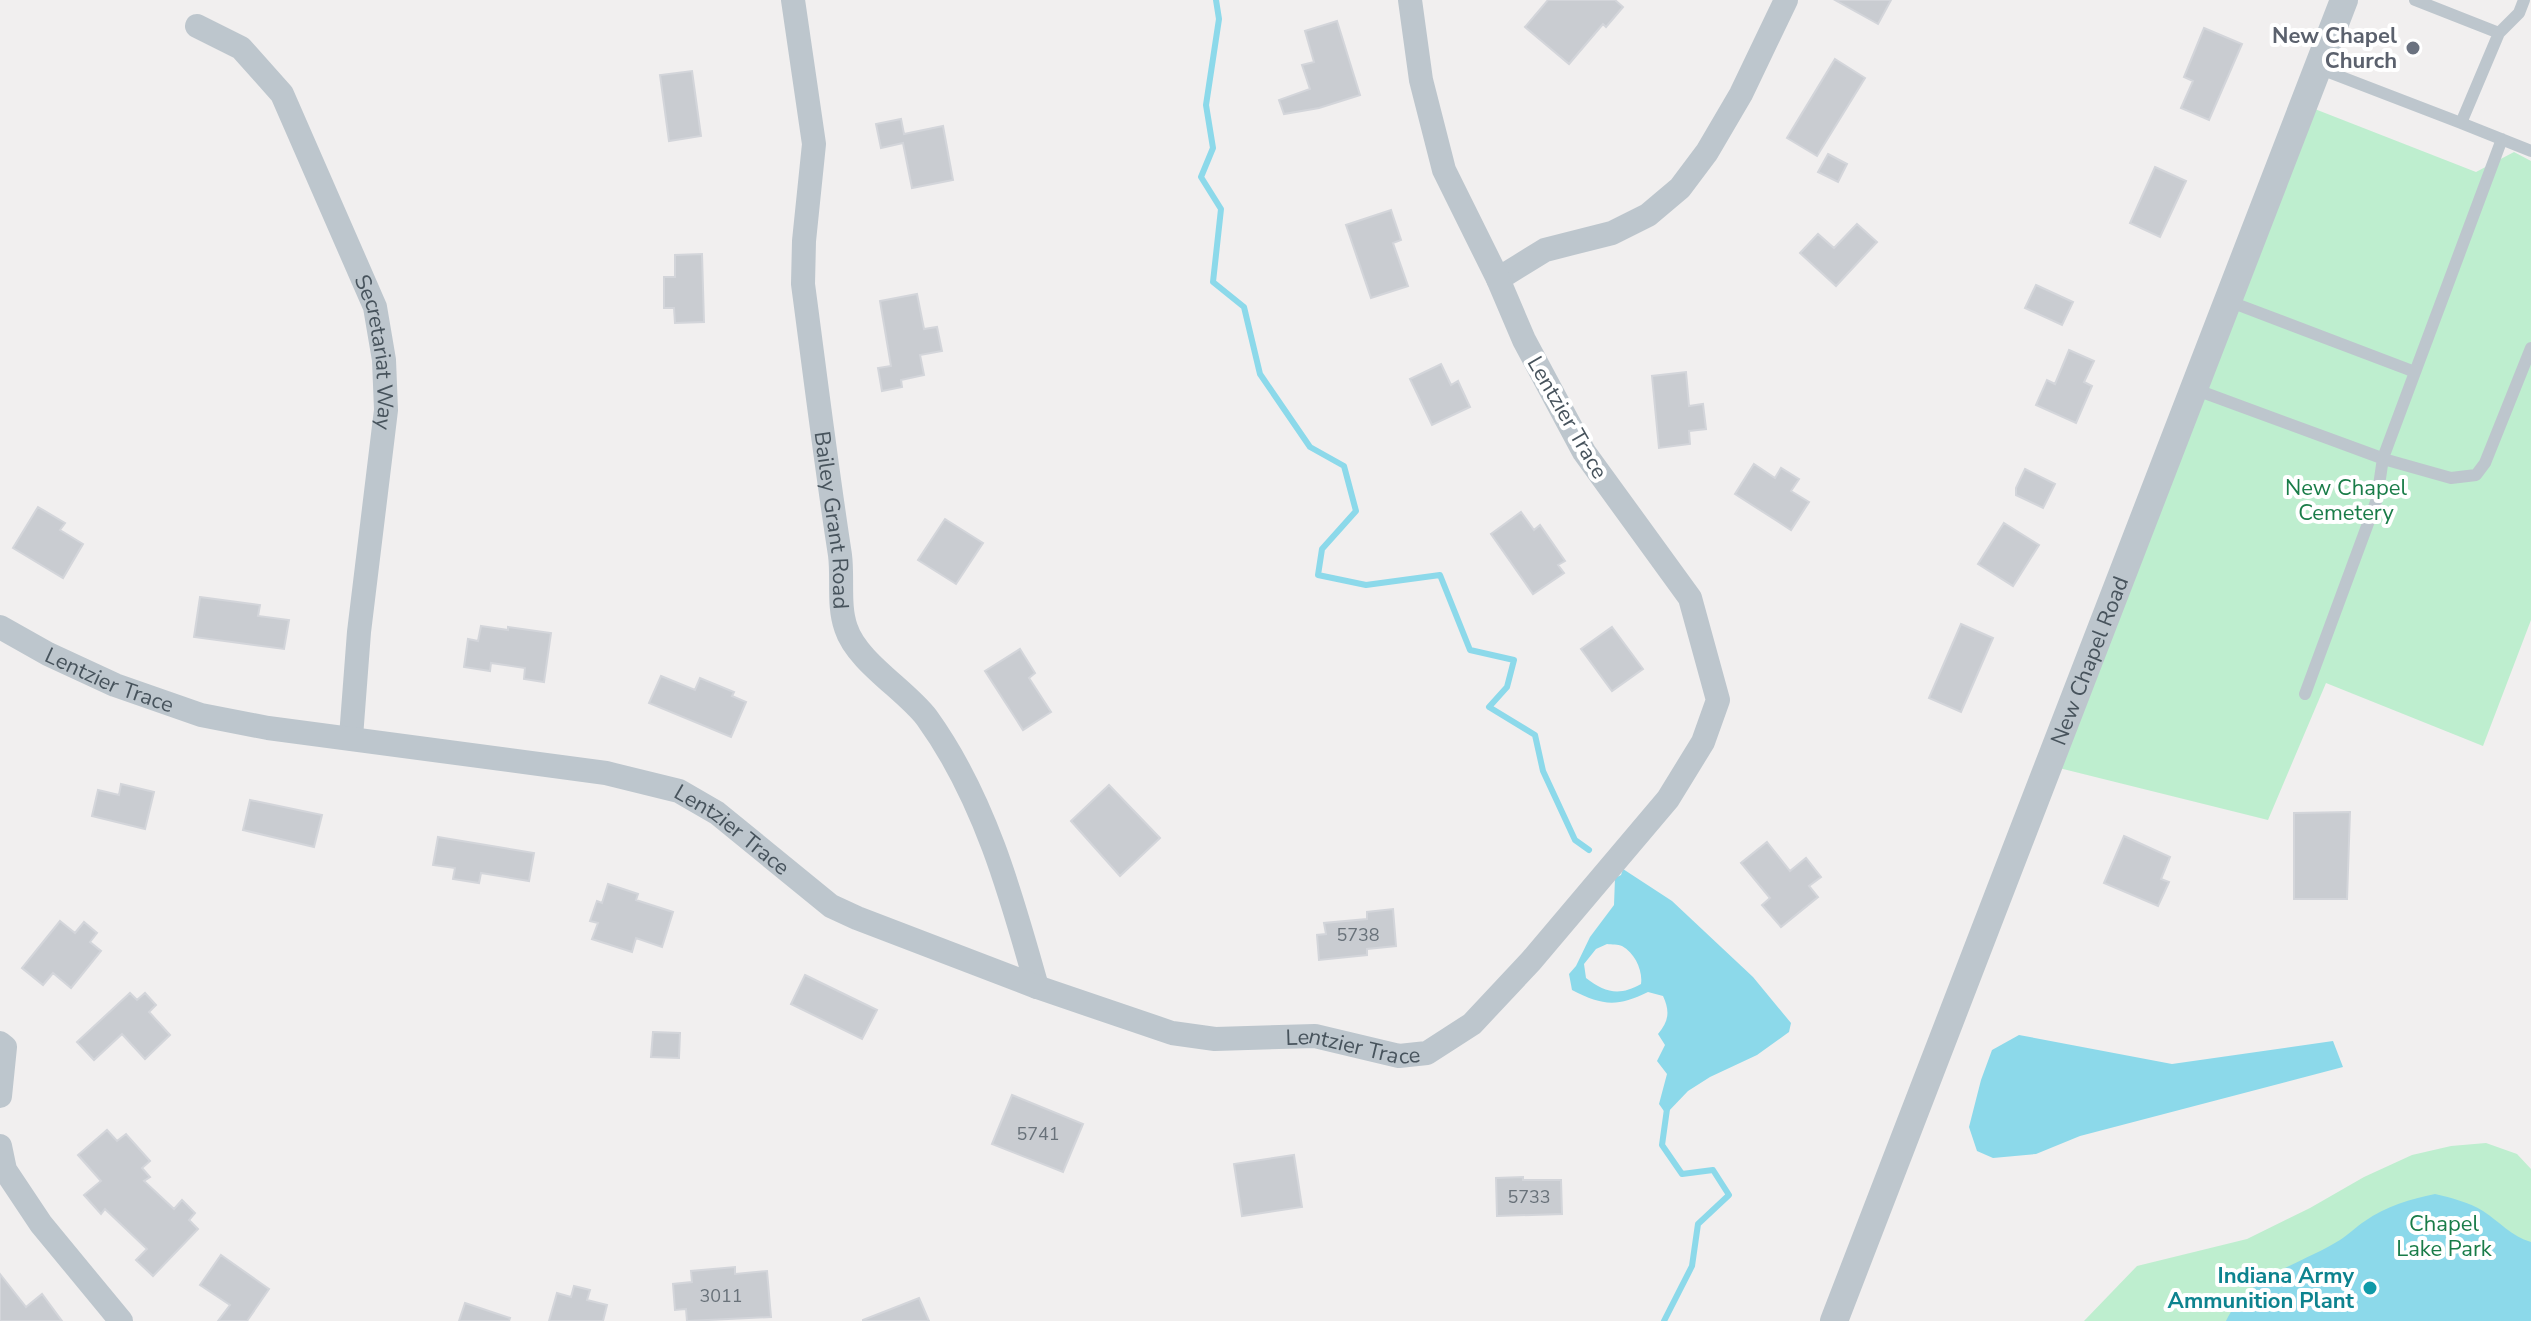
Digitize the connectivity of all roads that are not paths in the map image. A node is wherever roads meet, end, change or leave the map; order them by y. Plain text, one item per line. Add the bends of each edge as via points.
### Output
1 (793, 0) edge
2 (1410, 0) edge
3 (1786, 0) edge
4 (2344, 0) edge
5 (2415, 0) edge
6 (2524, 0) edge
7 (197, 26) dead end
8 (2499, 33) junction
9 (2318, 68) junction
10 (2461, 123) junction
11 (2502, 139) junction
12 (2531, 151) edge
13 (1498, 279) junction
14 (2228, 301) junction
15 (2531, 348) edge
16 (2415, 372) junction
17 (2194, 389) junction
18 (2383, 458) junction
19 (0, 627) edge
20 (2305, 694) dead end
21 (351, 737) junction
22 (1037, 987) junction
23 (0, 1043) edge
24 (0, 1096) edge
25 (0, 1146) edge
26 (121, 1321) edge
27 (1834, 1321) edge

1 - 22 street, Bailey Grant Road via 814,144 803,284 846,628 866,658 926,716 957,769 987,828
2 - 13 street, Lentzier Trace via 1421,80 1444,170
3 - 13 street via 1741,94 1680,188 1648,215 1612,233 1545,250
4 - 9 street, New Chapel Road
5 - 8 lane
6 - 8 lane
7 - 21 street, Secretariat Way via 241,48 282,94 375,307 386,410
8 - 10 lane
9 - 10 lane
9 - 14 street, New Chapel Road
10 - 11 lane
11 - 12 lane
11 - 16 lane
13 - 22 street, Lentzier Trace via 1584,452 1690,598 1718,700 1703,742 1668,799 1472,1024 1427,1053 1399,1056 1315,1036 1215,1039 1172,1033
14 - 16 lane
14 - 17 street, New Chapel Road
15 - 18 lane via 2476,475 2451,478
16 - 18 lane
17 - 18 lane
17 - 27 street, New Chapel Road
18 - 20 lane via 2377,499
19 - 21 street, Lentzier Trace via 115,685 201,715
21 - 22 street, Lentzier Trace via 606,773 679,791 717,813 831,906
23 - 24 street via 5,1047
25 - 26 street via 5,1170 41,1224

